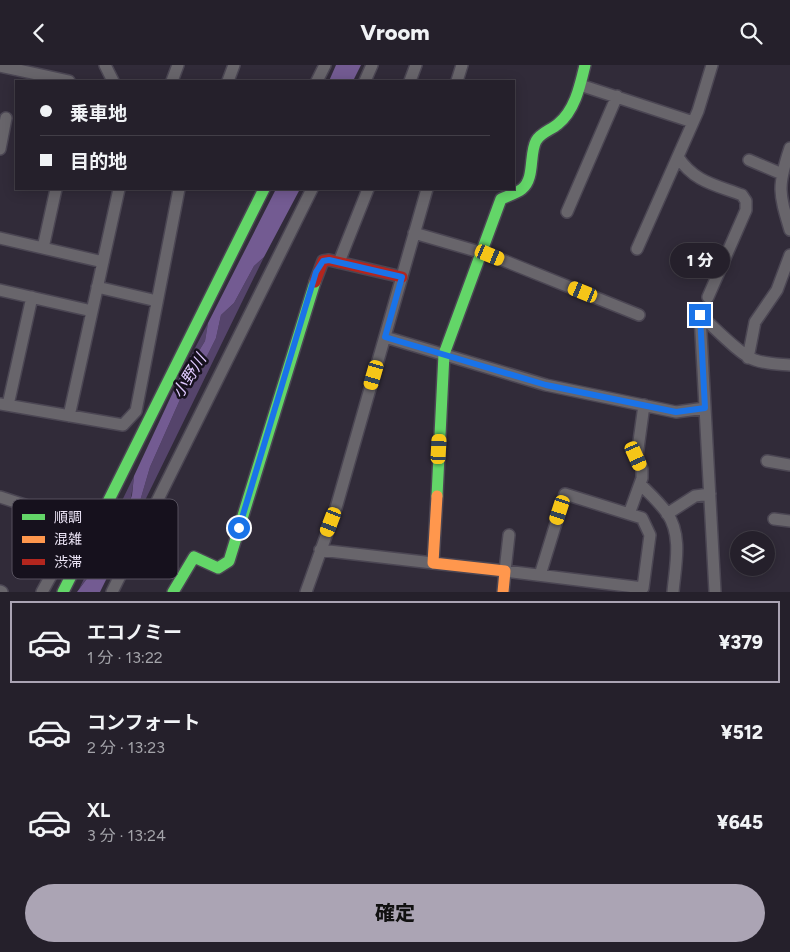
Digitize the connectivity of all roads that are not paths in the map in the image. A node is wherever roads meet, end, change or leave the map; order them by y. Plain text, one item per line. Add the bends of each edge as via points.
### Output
1 (105, 65) edge
2 (178, 65) edge
3 (234, 65) edge
4 (325, 65) edge
5 (372, 65) edge
6 (416, 65) edge
7 (462, 65) edge
8 (585, 65) edge
9 (712, 65) edge
10 (0, 66) edge
11 (64, 80) edge
12 (112, 80) edge
13 (172, 80) edge
14 (228, 80) edge
15 (318, 80) edge
16 (364, 80) edge
17 (410, 80) edge
18 (457, 80) edge
19 (580, 85) junction
20 (617, 96) junction
21 (8, 119) edge
22 (693, 122) junction
23 (790, 148) edge
24 (0, 149) edge
25 (678, 157) junction
26 (749, 160) dead end
27 (782, 174) junction
28 (56, 190) edge
29 (119, 190) edge
30 (179, 190) edge
31 (264, 190) edge
32 (312, 190) edge
33 (368, 190) edge
34 (427, 190) edge
35 (567, 212) dead end
36 (790, 230) edge
37 (414, 233) junction
38 (0, 238) edge
39 (43, 248) junction
40 (637, 249) dead end
41 (481, 252) junction
42 (790, 255) edge
43 (103, 262) junction
44 (339, 262) junction
45 (402, 277) junction
46 (97, 287) junction
47 (0, 290) edge
48 (32, 297) junction
49 (708, 297) dead end
50 (157, 301) junction
51 (92, 311) junction
52 (639, 315) dead end
53 (385, 337) junction
54 (444, 354) junction
55 (748, 358) junction
56 (790, 365) edge
57 (4, 405) edge
58 (644, 405) junction
59 (705, 408) junction
60 (69, 416) junction
61 (767, 461) dead end
62 (790, 465) edge
63 (640, 484) junction
64 (710, 494) junction
65 (0, 497) edge
66 (109, 499) edge
67 (158, 499) edge
68 (12, 501) edge
69 (667, 513) junction
70 (630, 514) junction
71 (774, 519) dead end
72 (790, 521) edge
73 (509, 535) dead end
74 (320, 550) junction
75 (433, 563) junction
76 (505, 571) junction
77 (540, 575) junction
78 (49, 579) edge
79 (69, 579) edge
80 (118, 579) edge
81 (42, 592) edge
82 (63, 592) edge
83 (112, 592) edge
84 (173, 592) edge
85 (306, 592) edge
86 (503, 592) edge
87 (673, 592) edge
88 (715, 592) edge

1 - 12 street
2 - 13 street
3 - 14 street
4 - 15 street
5 - 16 street
6 - 17 street
7 - 18 street
8 - 19 street
9 - 22 street
10 - 11 street
19 - 20 street
19 - 41 street via 568,114 537,137 527,183 501,199
20 - 22 street
20 - 35 street
21 - 24 street
22 - 25 street
23 - 27 street
25 - 40 street
25 - 49 street via 696,178 742,195 746,201 746,210
26 - 27 street
27 - 36 street via 779,193
28 - 39 street
29 - 43 street
30 - 50 street
31 - 66 street
32 - 67 street
33 - 44 street
34 - 37 street
37 - 41 street
37 - 45 street
38 - 39 street
39 - 43 street
41 - 52 street
41 - 54 street
42 - 55 street via 776,290 755,322
43 - 46 street
44 - 45 street
44 - 84 street via 323,261 316,272 229,561 218,568 194,557
45 - 53 street
46 - 50 street
46 - 51 street
47 - 48 street
48 - 51 street
48 - 57 street
50 - 60 street via 136,411 123,425
51 - 60 street
53 - 54 street
53 - 74 street via 336,508
54 - 58 street via 546,385
54 - 75 street
55 - 56 street
55 - 59 street via 700,315
57 - 60 street
58 - 59 street via 676,412
58 - 63 street via 636,456 642,469
59 - 64 street
61 - 62 street
63 - 69 street
63 - 70 street
64 - 69 street via 695,496
64 - 88 street
65 - 68 street
69 - 87 street via 675,535 677,566
70 - 77 street via 565,494
70 - 77 street via 642,518 650,535 642,588
71 - 72 street
73 - 76 street
74 - 75 street
74 - 85 street
75 - 76 street
76 - 77 street
76 - 86 street
78 - 81 street
79 - 82 street
80 - 83 street

